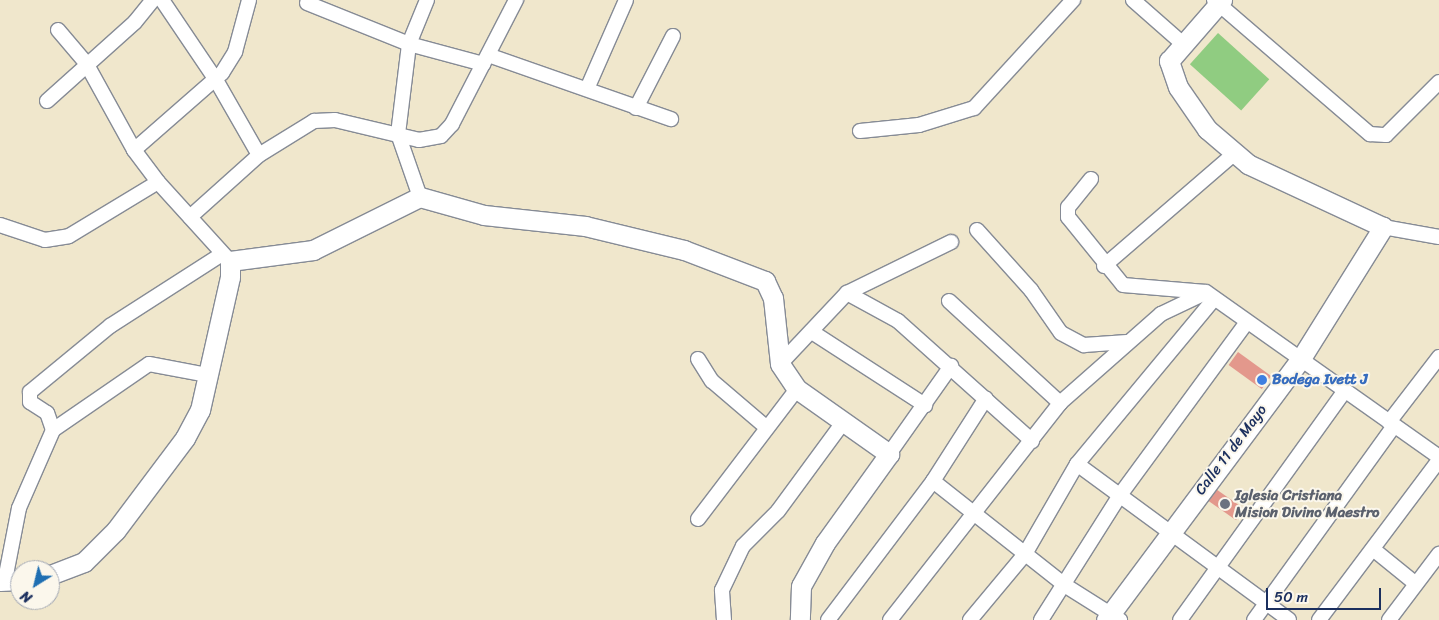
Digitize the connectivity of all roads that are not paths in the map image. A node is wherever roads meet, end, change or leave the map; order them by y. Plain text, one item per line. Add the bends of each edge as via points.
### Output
1 (153, 0) edge
2 (162, 0) edge
3 (249, 0) edge
4 (426, 0) edge
5 (516, 0) edge
6 (626, 0) edge
7 (1073, 0) edge
8 (1133, 0) edge
9 (1218, 2) edge
10 (307, 3) dead end
11 (58, 30) dead end
12 (673, 36) dead end
13 (409, 44) junction
14 (1183, 44) junction
15 (485, 60) junction
16 (86, 63) junction
17 (216, 80) junction
18 (1439, 82) edge
19 (587, 89) junction
20 (47, 101) dead end
21 (636, 108) junction
22 (671, 118) dead end
23 (860, 130) dead end
24 (398, 134) junction
25 (134, 150) junction
26 (1235, 153) junction
27 (259, 155) junction
28 (1091, 179) dead end
29 (158, 182) junction
30 (420, 197) junction
31 (190, 217) junction
32 (0, 225) edge
33 (1383, 226) junction
34 (977, 230) dead end
35 (1439, 237) edge
36 (951, 242) dead end
37 (226, 257) junction
38 (1104, 266) junction
39 (848, 293) junction
40 (1210, 296) junction
41 (949, 301) dead end
42 (1247, 322) junction
43 (812, 332) junction
44 (1126, 342) junction
45 (1439, 357) edge
46 (698, 359) dead end
47 (1300, 360) junction
48 (780, 364) junction
49 (951, 366) junction
50 (208, 374) junction
51 (797, 389) junction
52 (1344, 392) junction
53 (986, 398) junction
54 (1060, 403) junction
55 (925, 405) junction
56 (844, 421) junction
57 (1391, 424) junction
58 (767, 428) junction
59 (53, 430) junction
60 (1032, 441) junction
61 (889, 454) junction
62 (1439, 459) edge
63 (1077, 464) junction
64 (933, 481) junction
65 (1120, 495) junction
66 (973, 512) junction
67 (698, 519) dead end
68 (1169, 532) junction
69 (1373, 549) junction
70 (1025, 554) junction
71 (1439, 554) edge
72 (1215, 566) junction
73 (60, 570) edge
74 (8, 580) edge
75 (1416, 584) junction
76 (1066, 586) junction
77 (1267, 604) junction
78 (1112, 618) edge
79 (724, 620) edge
80 (800, 620) edge
81 (828, 620) edge
82 (890, 620) edge
83 (970, 620) edge
84 (1041, 620) edge
85 (1180, 620) edge
86 (1254, 620) edge
87 (1289, 620) edge
88 (1319, 620) edge
89 (1389, 620) edge

1 - 16 street via 135,22
2 - 17 street
3 - 17 street via 235,52
4 - 13 street
5 - 15 street
6 - 19 street
7 - 23 street via 974,108 919,125
8 - 14 street
9 - 14 street
9 - 18 street via 1370,134 1386,135
10 - 13 street
11 - 16 street
12 - 21 street
13 - 15 street
13 - 24 street
14 - 26 street via 1169,61 1178,87 1208,129
15 - 19 street
15 - 24 street via 448,131 427,141
16 - 20 street
16 - 25 street
17 - 25 street
17 - 27 street
19 - 21 street
21 - 22 street
24 - 27 street via 324,119 306,124
24 - 30 street
25 - 29 street
26 - 33 street via 1248,164
26 - 38 street
27 - 31 street
28 - 38 street via 1068,207 1068,217
29 - 31 street
29 - 32 street via 69,236 45,240
30 - 37 street via 313,250
30 - 48 street via 484,215 585,226 745,270 765,281 773,298
31 - 37 street
33 - 35 street
33 - 47 street, Calle 11 de Mayo
34 - 44 street via 1031,290 1060,333 1084,345
36 - 39 street
37 - 50 street
37 - 59 street via 110,326 31,389 30,402 47,412
38 - 40 street via 1123,285 1138,290
39 - 43 street
39 - 49 street via 898,321
40 - 42 street
40 - 44 street via 1161,314
40 - 63 street
41 - 54 street
42 - 47 street
42 - 65 street
43 - 48 street
43 - 55 street
44 - 54 street
45 - 57 street
46 - 58 street via 718,387
47 - 52 street
47 - 68 street, Calle 11 de Mayo
48 - 51 street
49 - 53 street
49 - 55 street
50 - 59 street via 148,364
50 - 73 street via 200,410 184,438 116,530 84,562
51 - 56 street
51 - 58 street
52 - 57 street
52 - 72 street
53 - 60 street
53 - 64 street
54 - 60 street
55 - 61 street
56 - 61 street
56 - 79 street via 778,510 738,554 722,590
57 - 62 street
57 - 77 street
58 - 67 street
59 - 74 street via 19,508
60 - 66 street
61 - 80 street via 825,543 801,586
62 - 69 street
63 - 65 street
63 - 70 street
64 - 66 street
64 - 81 street
65 - 68 street
65 - 76 street
66 - 70 street
66 - 82 street
68 - 72 street
68 - 78 street, Calle 11 de Mayo
69 - 75 street
69 - 88 street
70 - 76 street
70 - 83 street
71 - 75 street
72 - 77 street
72 - 85 street
75 - 89 street
76 - 78 street
76 - 84 street
77 - 86 street
77 - 87 street

